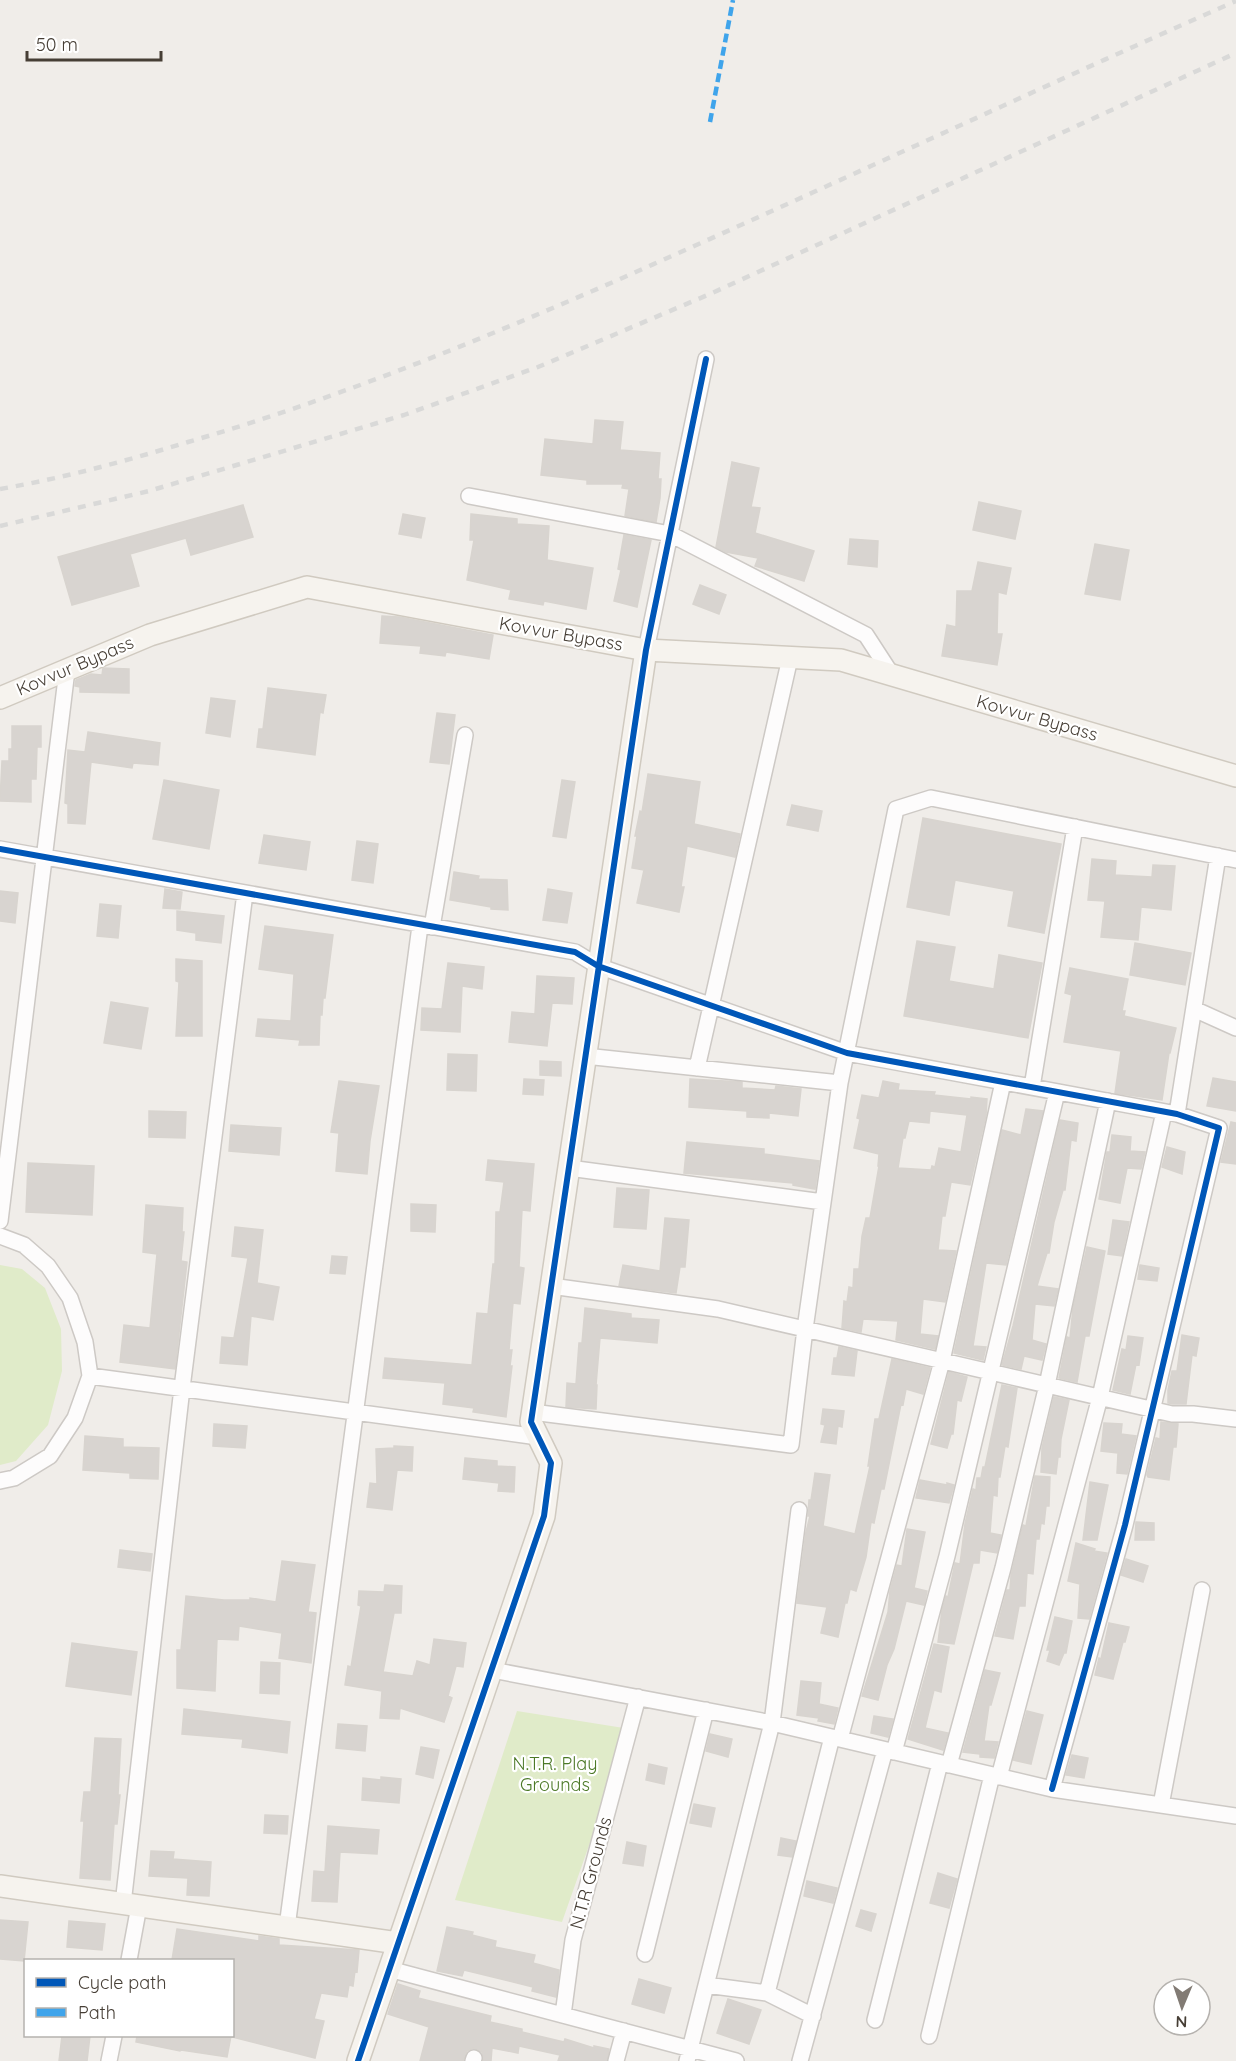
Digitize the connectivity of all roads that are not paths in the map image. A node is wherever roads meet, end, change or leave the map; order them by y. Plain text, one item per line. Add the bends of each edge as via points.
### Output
1 (706, 359) dead end
2 (469, 496) dead end
3 (670, 534) junction
4 (646, 650) junction
5 (790, 657) junction
6 (67, 670) junction
7 (892, 675) junction
8 (0, 698) edge
9 (465, 735) dead end
10 (1236, 776) edge
11 (1075, 827) junction
12 (0, 849) edge
13 (44, 855) junction
14 (1218, 856) junction
15 (1236, 860) edge
16 (245, 893) junction
17 (426, 927) junction
18 (598, 966) junction
19 (712, 1006) junction
20 (1194, 1009) junction
21 (1236, 1028) edge
22 (847, 1053) junction
23 (585, 1056) junction
24 (697, 1068) junction
25 (1003, 1082) junction
26 (840, 1083) junction
27 (1032, 1087) junction
28 (1057, 1092) junction
29 (1108, 1101) junction
30 (1170, 1113) junction
31 (568, 1168) junction
32 (823, 1202) junction
33 (0, 1221) edge
34 (0, 1236) edge
35 (551, 1286) junction
36 (805, 1329) junction
37 (942, 1360) junction
38 (992, 1372) junction
39 (90, 1376) junction
40 (1047, 1385) junction
41 (182, 1388) junction
42 (1100, 1397) junction
43 (1154, 1410) junction
44 (356, 1412) junction
45 (532, 1412) junction
46 (1236, 1419) edge
47 (538, 1437) junction
48 (0, 1480) edge
49 (798, 1510) dead end
50 (1202, 1590) dead end
51 (492, 1670) junction
52 (638, 1697) junction
53 (706, 1710) junction
54 (772, 1723) junction
55 (836, 1738) junction
56 (890, 1751) junction
57 (944, 1764) junction
58 (996, 1776) junction
59 (1052, 1789) junction
60 (1161, 1805) junction
61 (1236, 1816) edge
62 (0, 1886) edge
63 (131, 1905) junction
64 (287, 1927) junction
65 (398, 1943) junction
66 (645, 1954) dead end
67 (129, 1959) edge
68 (389, 1969) junction
69 (706, 1986) junction
70 (766, 1993) junction
71 (563, 2015) junction
72 (813, 2016) junction
73 (875, 2020) dead end
74 (624, 2031) junction
75 (929, 2036) dead end
76 (114, 2037) edge
77 (688, 2055) edge
78 (109, 2061) edge
79 (358, 2061) edge
80 (616, 2061) edge
81 (736, 2061) edge
82 (800, 2061) edge

1 - 3 street
2 - 3 street
3 - 4 street
3 - 7 street via 866,635
4 - 5 street, Kovvur Bypass
4 - 6 street, Kovvur Bypass via 307,587 150,635
4 - 18 street
5 - 7 street, Kovvur Bypass via 841,660
5 - 19 street
6 - 8 street, Kovvur Bypass
6 - 13 street
7 - 10 street, Kovvur Bypass
9 - 17 street
11 - 14 street
11 - 22 street via 931,798 896,808
11 - 27 street
12 - 13 street
13 - 16 street
13 - 33 street
14 - 15 street
14 - 20 street
16 - 17 street
16 - 41 street
17 - 18 street via 575,952
17 - 44 street
18 - 19 street
18 - 23 street
19 - 22 street
19 - 24 street
20 - 21 street
20 - 30 street
22 - 25 street
22 - 26 street
23 - 24 street
23 - 31 street
24 - 26 street
25 - 27 street
25 - 37 street
26 - 32 street
27 - 28 street
28 - 29 street
28 - 38 street
29 - 30 street
29 - 40 street
30 - 42 street
30 - 43 street via 1219,1128
31 - 32 street
31 - 35 street
32 - 36 street
34 - 39 street via 24,1245 48,1266 70,1298 85,1342
35 - 36 street via 718,1309
35 - 45 street
36 - 37 street
36 - 45 street via 791,1445
37 - 38 street
37 - 55 street
38 - 40 street
38 - 56 street via 947,1556
39 - 41 street
39 - 48 street via 75,1418 50,1456 14,1478
40 - 42 street
40 - 57 street via 1002,1568
41 - 44 street
41 - 63 street
42 - 43 street
42 - 58 street
43 - 46 street
43 - 59 street
44 - 47 street
44 - 64 street
45 - 47 street via 531,1422
47 - 51 street via 551,1463 544,1515
49 - 54 street
50 - 60 street
51 - 52 street
51 - 65 street
52 - 53 street
52 - 71 street, N.T.R Grounds via 573,1940
53 - 54 street
53 - 66 street
54 - 55 street
54 - 69 street
55 - 56 street
55 - 70 street
56 - 57 street
56 - 72 street
57 - 58 street
57 - 73 street
58 - 59 street
58 - 75 street
59 - 60 street
60 - 61 street
62 - 63 street
63 - 64 street
63 - 67 street
64 - 65 street
65 - 68 street
68 - 71 street
68 - 79 street
69 - 70 street
69 - 77 street
70 - 72 street
71 - 74 street
72 - 82 street
74 - 77 street
74 - 80 street
76 - 78 street
77 - 81 street

